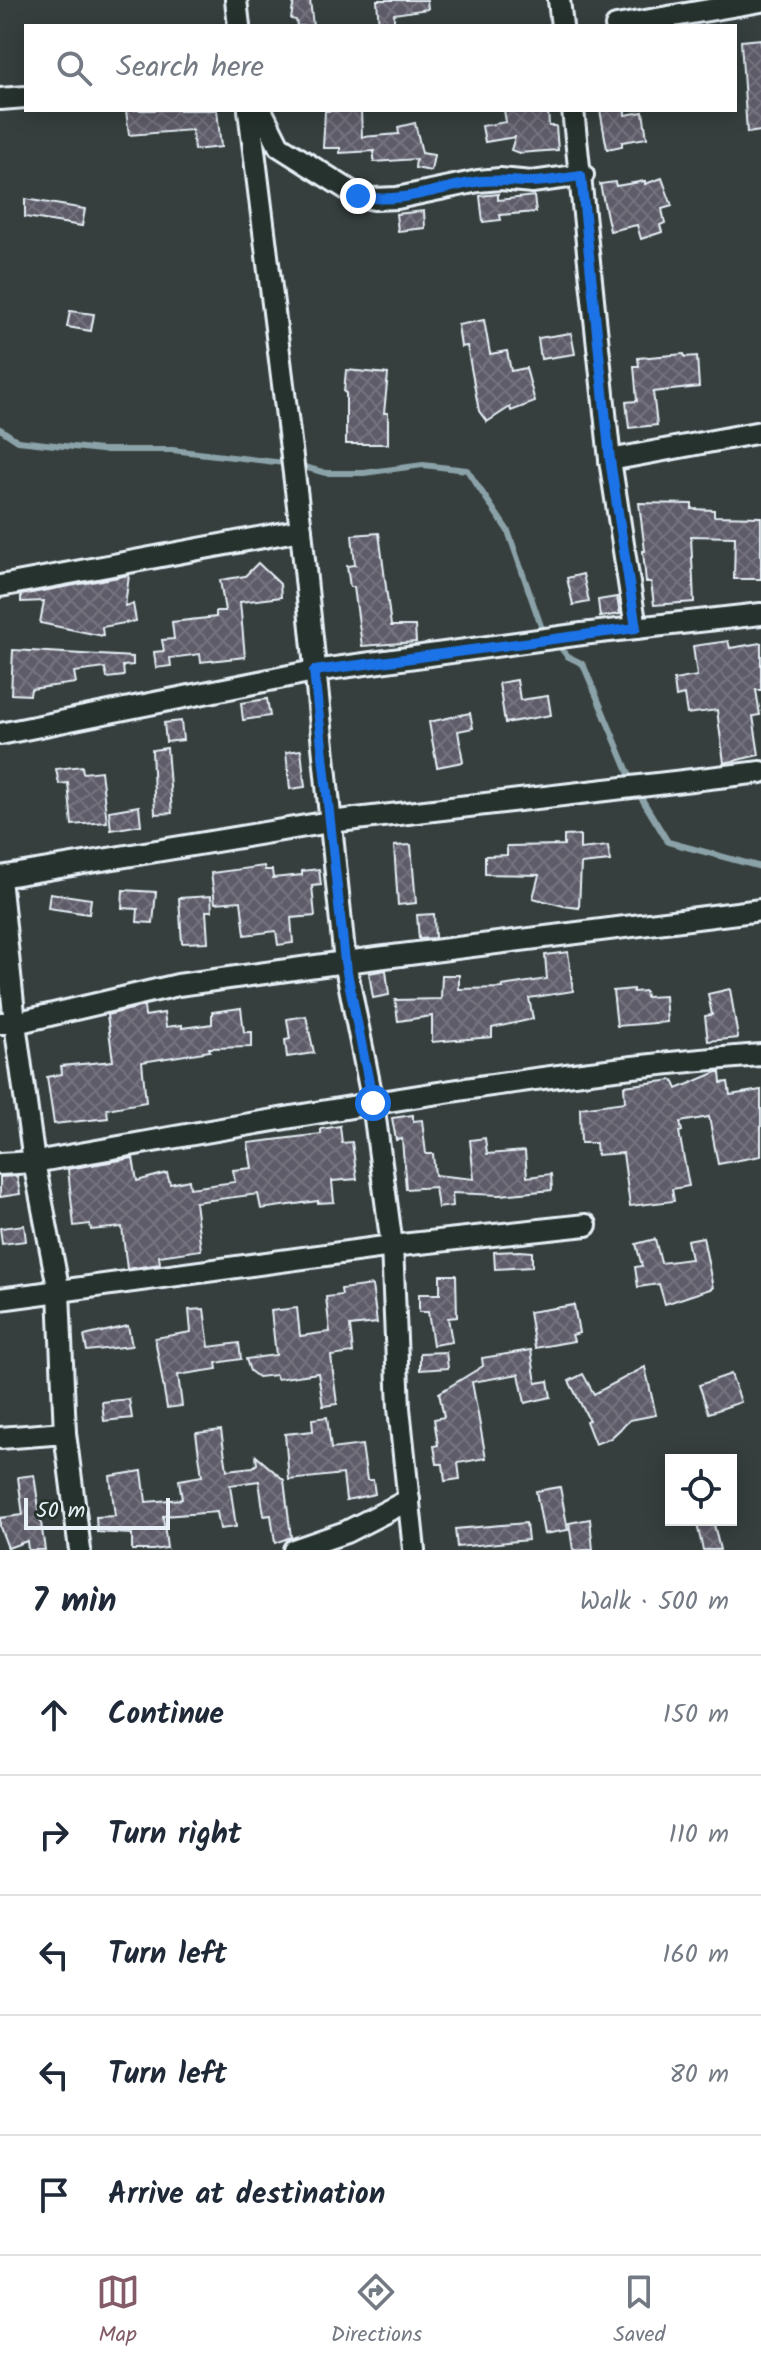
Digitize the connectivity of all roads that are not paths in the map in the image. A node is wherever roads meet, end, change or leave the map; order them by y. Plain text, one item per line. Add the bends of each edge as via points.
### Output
1 (236, 0) edge
2 (559, 0) edge
3 (761, 1) edge
4 (239, 24) edge
5 (562, 24) edge
6 (628, 24) edge
7 (24, 97) edge
8 (0, 99) edge
9 (249, 112) edge
10 (262, 112) edge
11 (573, 112) edge
12 (582, 175) junction
13 (761, 432) edge
14 (610, 460) junction
15 (301, 530) junction
16 (0, 586) edge
17 (761, 614) edge
18 (636, 628) junction
19 (314, 671) junction
20 (0, 734) edge
21 (761, 772) edge
22 (330, 822) junction
23 (0, 878) edge
24 (761, 910) edge
25 (345, 962) junction
26 (7, 1023) edge
27 (761, 1055) edge
28 (373, 1103) junction
29 (34, 1162) junction
30 (0, 1164) edge
31 (586, 1225) dead end
32 (392, 1246) junction
33 (59, 1292) junction
34 (0, 1299) edge
35 (65, 1433) junction
36 (0, 1438) edge
37 (409, 1500) junction
38 (80, 1550) edge
39 (294, 1550) edge
40 (414, 1550) edge

1 - 4 street
2 - 5 street
3 - 6 street
7 - 8 street
9 - 15 street
10 - 12 street via 279,146 351,192 374,199 478,181 532,182
11 - 12 street
12 - 14 street
13 - 14 street
14 - 18 street
15 - 16 street
15 - 19 street
17 - 18 street
18 - 19 street
19 - 20 street
19 - 22 street
21 - 22 street
22 - 23 street
22 - 25 street
23 - 26 street
24 - 25 street
25 - 26 street via 178,985
25 - 28 street
26 - 29 street
27 - 28 street
28 - 29 street
28 - 32 street
29 - 30 street
29 - 33 street
31 - 32 street
32 - 33 street
32 - 37 street
33 - 34 street
33 - 35 street
35 - 36 street
35 - 38 street
37 - 39 street via 346,1532
37 - 40 street

